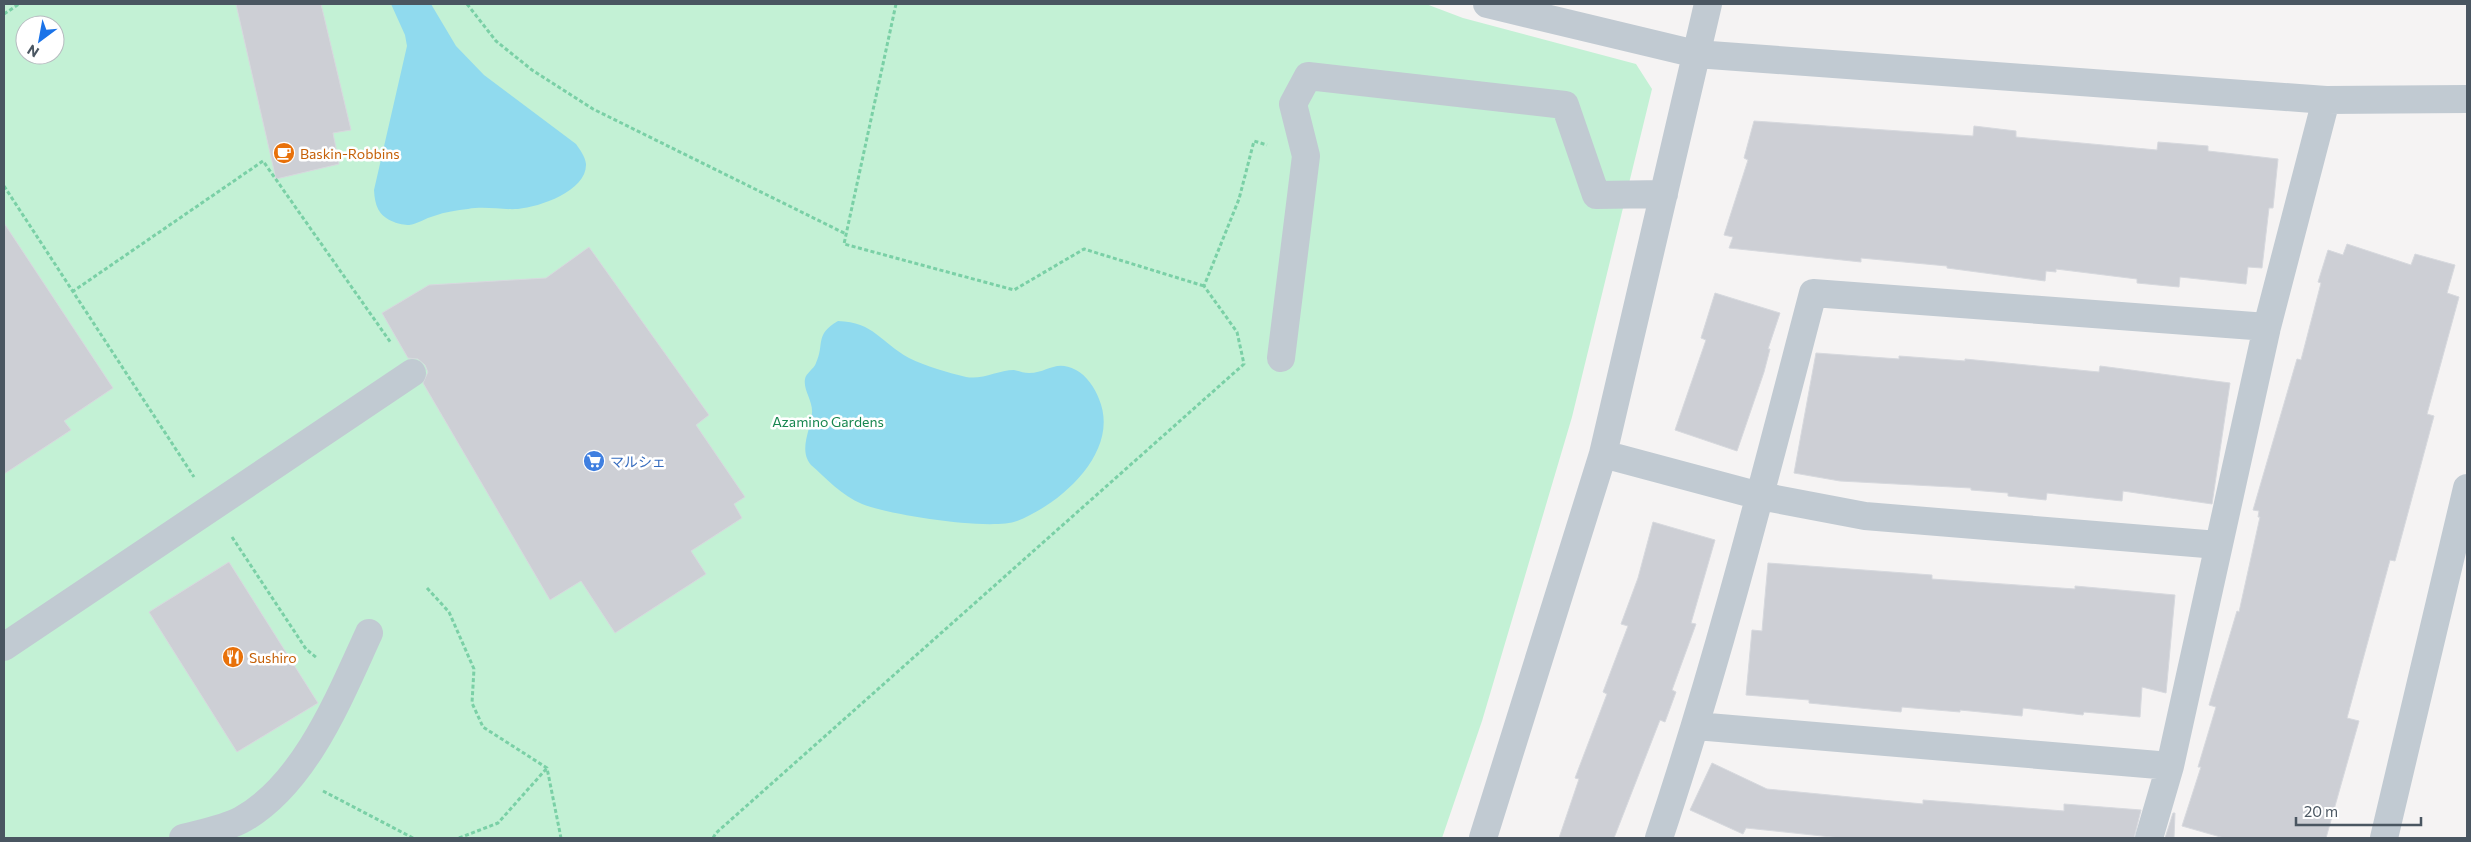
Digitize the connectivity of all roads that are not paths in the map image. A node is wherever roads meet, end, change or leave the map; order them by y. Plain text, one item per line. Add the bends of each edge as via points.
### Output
1 (1708, 4) edge
2 (1494, 5) edge
3 (1696, 54) junction
4 (2467, 99) edge
5 (2326, 100) junction
6 (1664, 194) junction
7 (2267, 327) junction
8 (1282, 358) dead end
9 (412, 373) road end
10 (1603, 454) junction
11 (2467, 488) edge
12 (1760, 496) junction
13 (2218, 545) junction
14 (369, 633) dead end
15 (4, 647) edge
16 (1696, 726) junction
17 (2170, 766) junction
18 (247, 829) edge
19 (183, 838) edge
20 (1483, 838) edge
21 (1659, 838) edge
22 (2149, 838) edge
23 (2384, 838) edge

1 - 3 street
2 - 3 street
3 - 5 street
3 - 6 street
4 - 5 street
5 - 7 street
6 - 8 street via 1596,195 1565,105 1308,76 1292,104 1306,156
6 - 10 street
7 - 12 street via 1813,293
7 - 13 street
9 - 15 street
10 - 12 street
10 - 20 street
11 - 23 street
12 - 13 street via 1865,516
12 - 16 street
13 - 17 street
14 - 18 street via 347,682 293,775 265,803
16 - 17 street
16 - 21 street
17 - 22 street
18 - 19 street

